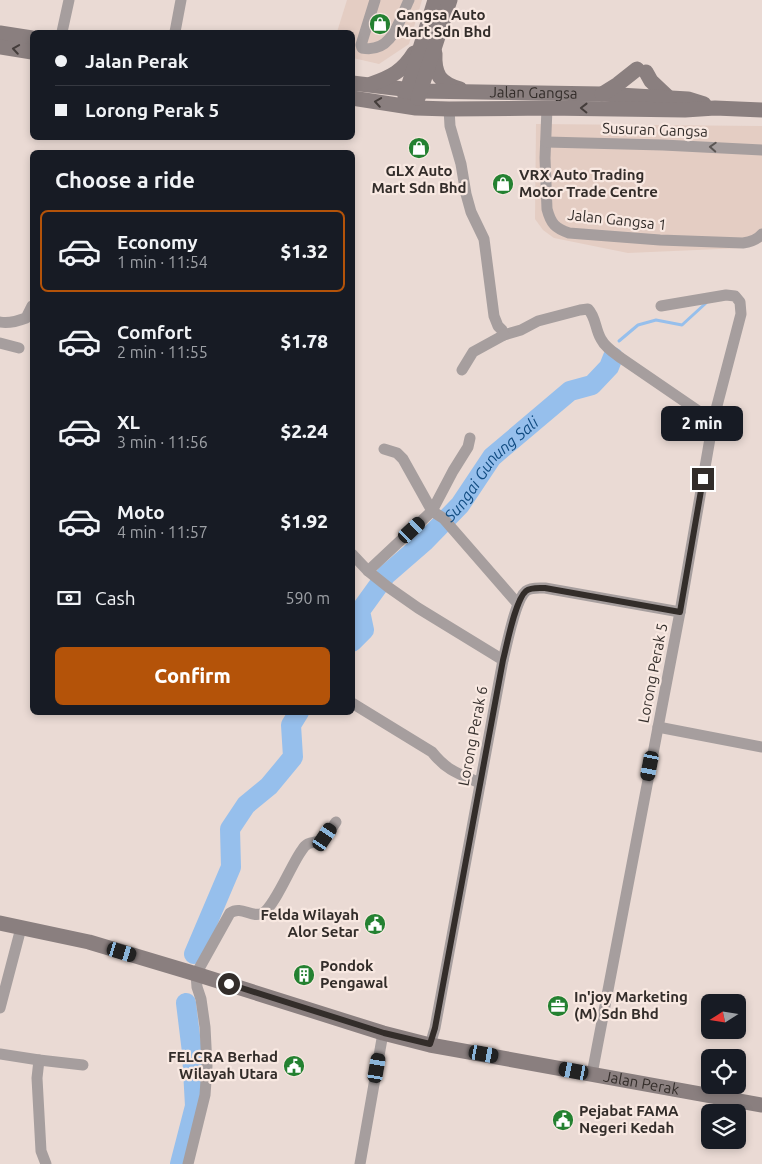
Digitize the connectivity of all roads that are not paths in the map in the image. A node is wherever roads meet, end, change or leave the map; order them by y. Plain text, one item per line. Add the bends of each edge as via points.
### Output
1 (69, 0) edge
2 (181, 0) edge
3 (375, 0) edge
4 (409, 0) edge
5 (435, 0) edge
6 (450, 0) edge
7 (62, 30) edge
8 (175, 30) edge
9 (0, 33) edge
10 (30, 38) edge
11 (428, 44) junction
12 (0, 47) edge
13 (30, 52) edge
14 (355, 82) edge
15 (370, 85) junction
16 (413, 90) junction
17 (468, 91) junction
18 (602, 94) junction
19 (355, 98) edge
20 (670, 98) junction
21 (410, 107) junction
22 (547, 108) junction
23 (714, 108) junction
24 (450, 109) junction
25 (762, 110) edge
26 (546, 142) junction
27 (762, 150) edge
28 (762, 234) edge
29 (661, 306) dead end
30 (30, 310) edge
31 (0, 322) edge
32 (504, 335) junction
33 (0, 343) edge
34 (19, 348) dead end
35 (462, 370) dead end
36 (713, 421) junction
37 (470, 438) dead end
38 (384, 450) dead end
39 (432, 511) junction
40 (355, 557) edge
41 (368, 571) junction
42 (518, 604) junction
43 (680, 612) junction
44 (503, 660) junction
45 (355, 705) edge
46 (658, 728) junction
47 (762, 747) edge
48 (480, 784) junction
49 (336, 822) dead end
50 (0, 923) edge
51 (21, 928) junction
52 (196, 974) junction
53 (0, 1008) edge
54 (384, 1033) junction
55 (430, 1044) junction
56 (0, 1054) edge
57 (39, 1060) junction
58 (83, 1065) dead end
59 (592, 1074) junction
60 (762, 1106) edge
61 (46, 1164) edge
62 (188, 1164) edge
63 (360, 1164) edge

1 - 7 street
2 - 8 street
3 - 4 street via 361,45 366,49 387,43
5 - 11 main road
6 - 11 main road
9 - 10 main road
11 - 15 main road via 395,74
11 - 16 main road
11 - 17 main road via 439,77 447,85
13 -> 12 main road
14 - 15 main road, Jalan Gangsa
15 - 16 main road, Jalan Gangsa
16 - 17 main road, Jalan Gangsa
16 - 21 main road
17 - 18 main road, Jalan Gangsa
18 - 20 main road, Jalan Gangsa
18 - 20 main road via 641,70
21 -> 19 main road, Jalan Gangsa
20 - 23 main road, Jalan Gangsa
21 - 24 main road, Jalan Gangsa
23 -> 22 main road, Jalan Gangsa
22 - 24 main road, Jalan Gangsa
22 - 26 street
23 - 25 main road, Jalan Gangsa
24 - 32 street via 450,126 466,194 484,239 494,316
27 -> 26 street, Susuran Gangsa
26 - 28 street, Jalan Gangsa 1 via 547,209 553,225 559,230 651,240 743,243 751,242
29 - 36 street, Lorong Perak 5 via 726,295 735,296 740,302 741,314
30 - 31 street via 26,318 17,322
32 - 35 street via 473,352
32 - 36 street via 538,321 588,309 607,347
33 - 34 street
36 - 43 street, Lorong Perak 5
37 - 39 street
38 - 39 street via 397,453 403,459
39 - 41 street
39 - 42 street
40 - 41 street
41 - 44 street via 418,608
42 - 43 street via 526,591 545,588
42 - 44 street, Lorong Perak 6
43 - 46 street, Lorong Perak 5
44 - 48 street, Lorong Perak 6
45 - 48 street via 432,752 448,769
46 - 47 street
46 - 59 street, Lorong Perak 5
48 - 55 street, Lorong Perak 6
49 - 52 street via 322,840 302,848 265,912 235,910 230,913
50 - 51 main road, Jalan Perak
51 - 52 main road, Jalan Perak via 89,942
51 - 53 street
52 - 54 main road, Jalan Perak
52 - 62 street via 203,1011 207,1066 205,1095
54 - 55 main road, Jalan Perak
54 - 63 street
55 - 59 main road, Jalan Perak
56 - 57 street
57 - 58 street
57 - 61 street via 41,1152
59 - 60 main road, Jalan Perak

